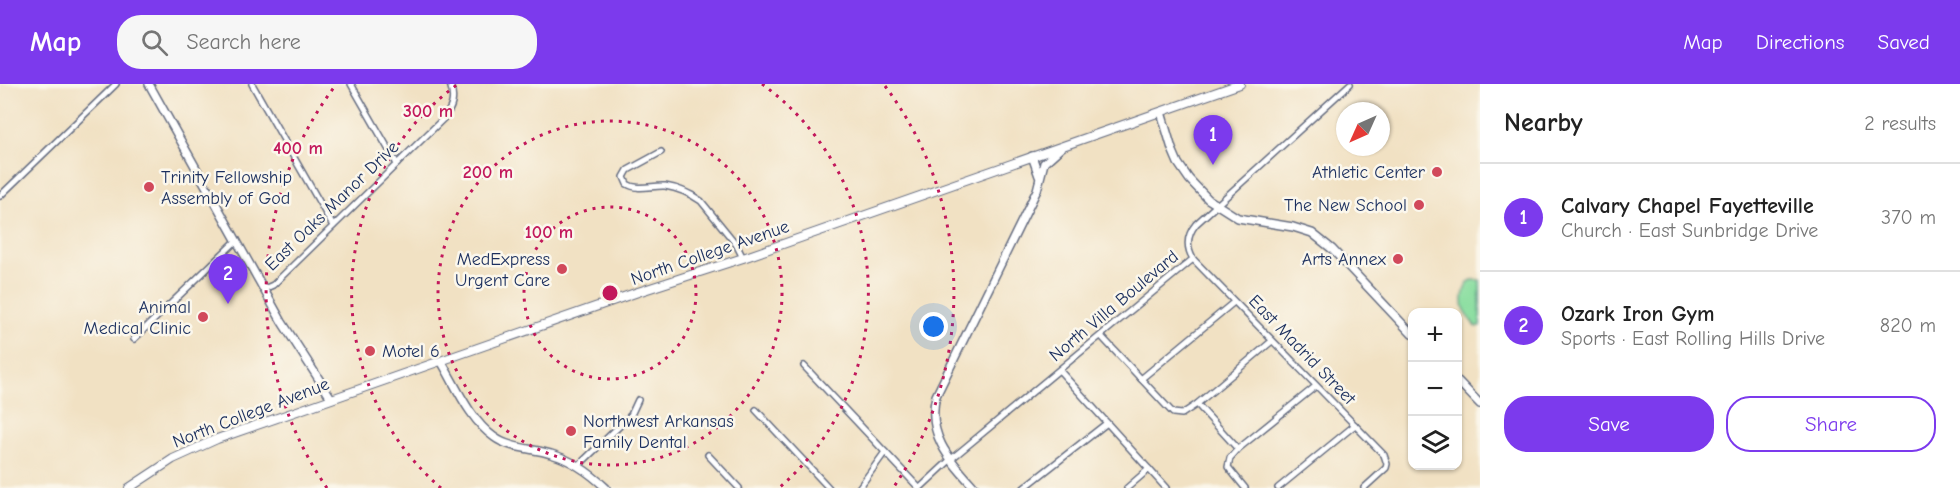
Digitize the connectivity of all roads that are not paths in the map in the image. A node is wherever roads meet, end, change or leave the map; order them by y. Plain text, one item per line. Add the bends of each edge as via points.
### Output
1 (116, 84) edge
2 (149, 84) edge
3 (252, 84) edge
4 (351, 84) edge
5 (450, 84) edge
6 (1240, 84) edge
7 (1350, 84) edge
8 (1161, 112) junction
9 (1065, 145) junction
10 (661, 152) dead end
11 (1032, 156) junction
12 (397, 164) junction
13 (1039, 180) junction
14 (0, 196) edge
15 (1216, 205) junction
16 (333, 226) junction
17 (237, 240) junction
18 (744, 258) junction
19 (1193, 259) junction
20 (264, 289) junction
21 (1234, 302) junction
22 (1408, 329) edge
23 (1101, 336) junction
24 (134, 339) dead end
25 (1272, 341) junction
26 (441, 361) junction
27 (804, 366) dead end
28 (1060, 371) junction
29 (1141, 379) junction
30 (1462, 385) edge
31 (1316, 386) junction
32 (331, 398) junction
33 (638, 400) dead end
34 (1197, 404) junction
35 (1480, 404) edge
36 (756, 410) dead end
37 (1107, 423) junction
38 (1355, 425) junction
39 (1238, 449) junction
40 (885, 452) junction
41 (708, 455) dead end
42 (950, 460) junction
43 (579, 465) junction
44 (1149, 469) junction
45 (129, 488) edge
46 (606, 488) edge
47 (739, 488) edge
48 (829, 488) edge
49 (860, 488) edge
50 (919, 488) edge
51 (975, 488) edge
52 (1024, 488) edge
53 (1127, 488) edge
54 (1166, 488) edge
55 (1245, 488) edge
56 (1278, 488) edge
57 (1364, 488) edge

1 - 14 street
2 - 17 street
3 - 16 street
4 - 12 street
5 - 12 street, East Oaks Manor Drive via 450,111
6 - 8 main road, North College Avenue
7 - 15 street, North Villa Boulevard
8 - 9 main road, North College Avenue
8 - 15 street via 1183,171
9 - 11 main road, North College Avenue
9 - 13 street via 1044,163
10 - 18 street via 628,170 624,177 627,184 665,186 694,196
11 - 13 street
11 - 18 main road, North College Avenue
12 - 16 street, East Oaks Manor Drive
13 - 42 street via 936,396 934,426
15 - 19 street, North Villa Boulevard via 1190,232 1188,249
15 - 22 street via 1246,220 1312,233
16 - 20 street, East Oaks Manor Drive via 273,285
17 - 20 street
17 - 24 street
18 - 26 main road, North College Avenue
19 - 21 street, East Madrid Street
19 - 23 street, North Villa Boulevard
20 - 32 street
21 - 25 street, East Madrid Street
21 - 29 street
23 - 28 street, North Villa Boulevard
23 - 29 street
25 - 31 street, East Madrid Street
25 - 34 street
26 - 32 main road, North College Avenue
26 - 43 street via 476,419 492,437
27 - 40 street
28 - 37 street
28 - 42 street, North Villa Boulevard
29 - 34 street via 1173,413 1182,414
30 - 35 street
31 - 38 street, East Madrid Street
31 - 39 street
32 - 45 main road, North College Avenue via 203,445 159,467
33 - 43 street via 632,415
34 - 39 street
36 - 48 street
37 - 44 street
37 - 52 street
38 - 56 street
38 - 57 street, East Madrid Street via 1384,455 1387,464 1383,473
39 - 55 street via 1228,466
40 - 49 street
40 - 50 street
41 - 47 street
42 - 50 street, North Villa Boulevard
42 - 51 street
43 - 46 street
44 - 53 street
44 - 54 street

